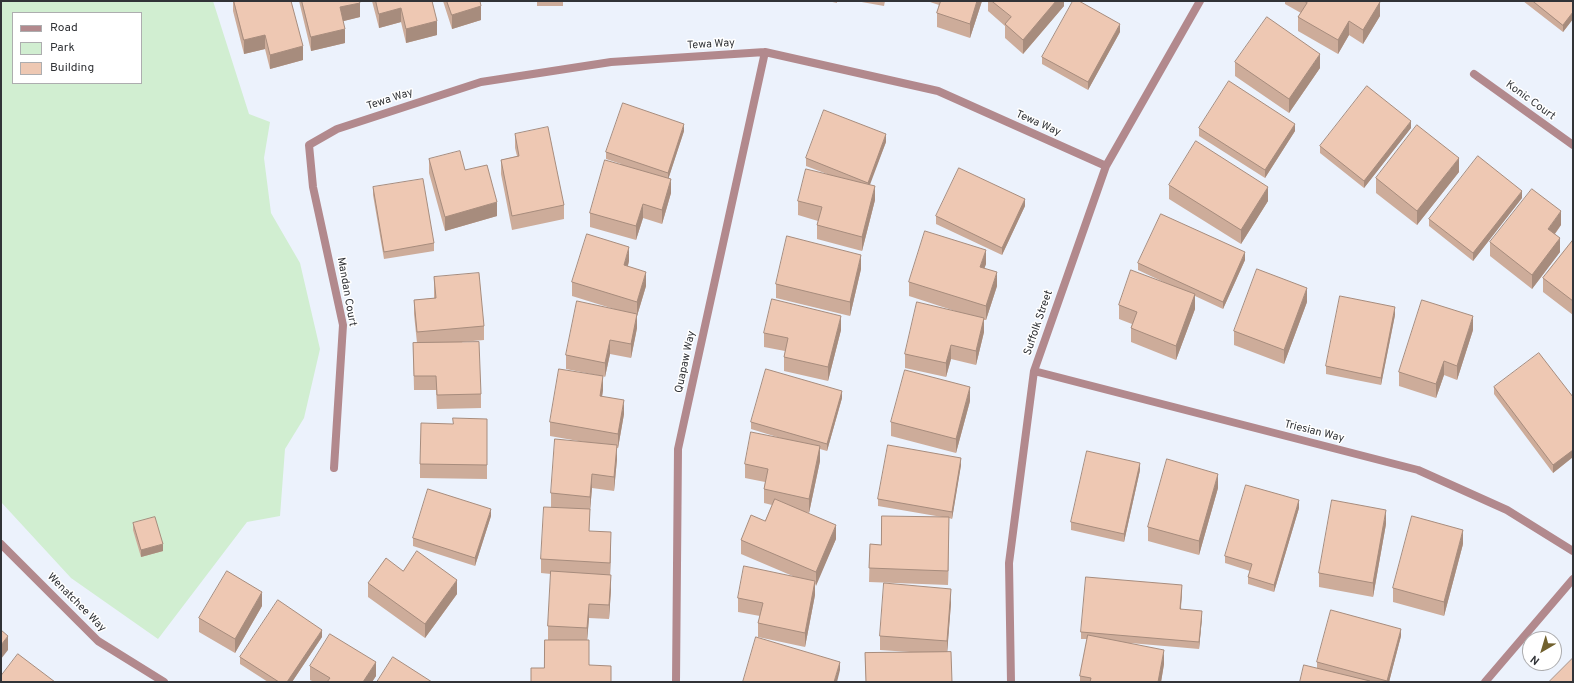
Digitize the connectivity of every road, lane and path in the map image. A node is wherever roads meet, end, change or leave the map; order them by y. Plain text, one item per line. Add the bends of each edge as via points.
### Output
1 (1200, 1) edge
2 (765, 52) junction
3 (1474, 74) dead end
4 (309, 145) joint
5 (1573, 145) edge
6 (1106, 166) junction
7 (1034, 371) junction
8 (334, 468) dead end
9 (1, 544) edge
10 (1573, 551) edge
11 (1573, 579) edge
12 (164, 682) edge
13 (676, 682) edge
14 (1011, 682) edge
15 (1485, 682) edge

1 - 6 street, Suffolk Street
2 - 4 street, Tewa Way via 611,62 481,82 337,130
2 - 6 street, Tewa Way via 938,91
2 - 13 street, Quapaw Way via 678,449
3 - 5 street, Konic Court
4 - 8 street, Mandan Court via 313,186 343,325
6 - 7 street, Suffolk Street
7 - 10 street, Triesian Way via 1418,470 1507,510
7 - 14 street, Suffolk Street via 1009,563
9 - 12 street, Wenatchee Way via 98,642
11 - 15 street

